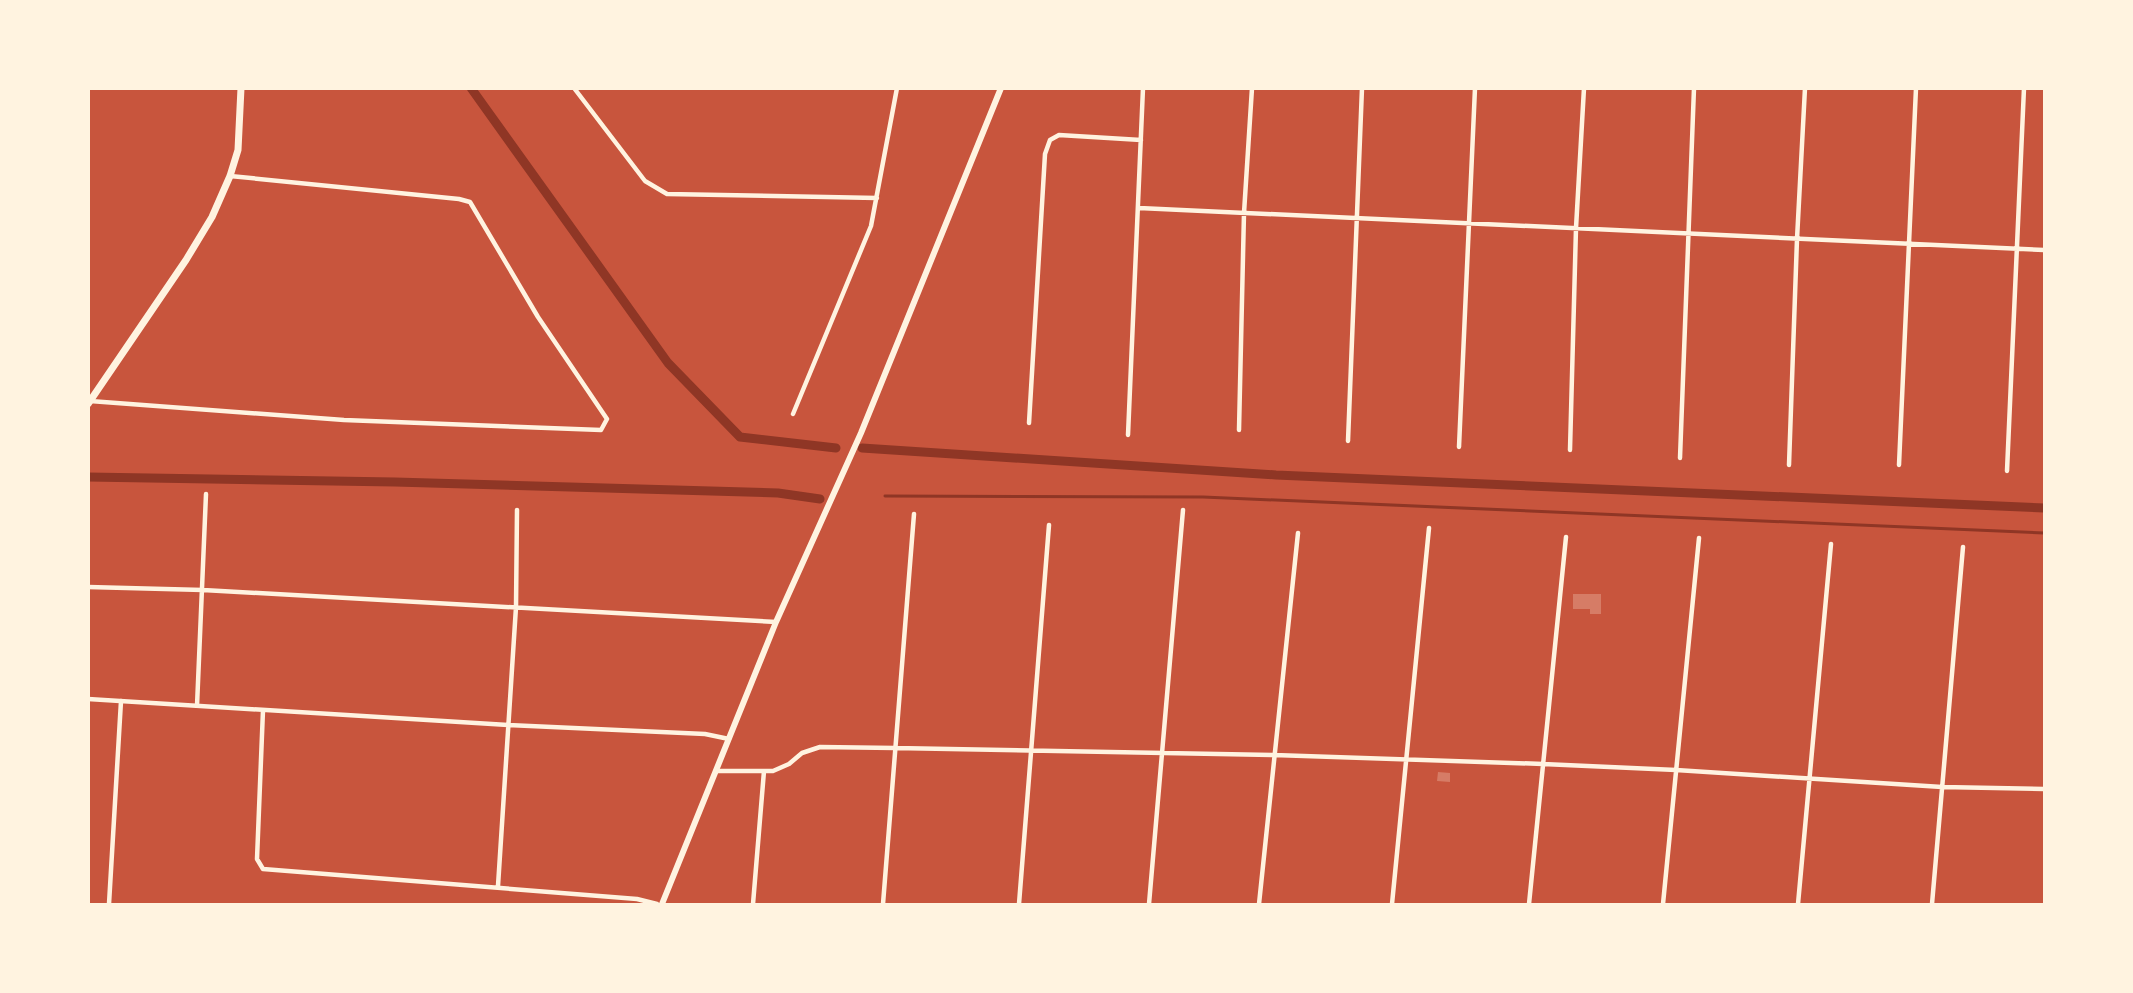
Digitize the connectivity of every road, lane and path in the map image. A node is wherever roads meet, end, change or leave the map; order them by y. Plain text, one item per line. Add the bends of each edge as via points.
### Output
1 (241, 88) edge
2 (574, 88) edge
3 (897, 88) edge
4 (1001, 88) edge
5 (1143, 88) edge
6 (1252, 88) edge
7 (1362, 88) edge
8 (1475, 88) edge
9 (1584, 88) edge
10 (1694, 88) edge
11 (1806, 88) edge
12 (1916, 88) edge
13 (2024, 88) edge
14 (1141, 140) junction
15 (230, 176) junction
16 (877, 198) junction
17 (1139, 208) junction
18 (1244, 213) junction
19 (1357, 218) junction
20 (1468, 224) junction
21 (1576, 228) junction
22 (1687, 234) junction
23 (1797, 239) junction
24 (1908, 244) junction
25 (2016, 249) junction
26 (2044, 250) edge
27 (89, 402) edge
28 (793, 414) dead end
29 (1029, 423) dead end
30 (1239, 430) dead end
31 (1128, 435) dead end
32 (1348, 441) dead end
33 (1459, 447) dead end
34 (1570, 450) dead end
35 (1680, 458) dead end
36 (1789, 465) dead end
37 (1899, 465) dead end
38 (2007, 471) dead end
39 (207, 494) dead end
40 (517, 510) dead end
41 (1183, 510) dead end
42 (914, 514) dead end
43 (1049, 525) dead end
44 (1429, 528) dead end
45 (1298, 533) dead end
46 (1566, 537) dead end
47 (1699, 538) dead end
48 (1831, 544) dead end
49 (1963, 547) dead end
50 (88, 587) edge
51 (202, 590) junction
52 (516, 607) junction
53 (776, 622) junction
54 (88, 699) edge
55 (121, 701) junction
56 (197, 706) junction
57 (263, 710) junction
58 (508, 725) junction
59 (729, 739) junction
60 (895, 748) junction
61 (1031, 750) junction
62 (1162, 753) junction
63 (1274, 755) junction
64 (1406, 759) junction
65 (1543, 764) junction
66 (1676, 770) junction
67 (716, 771) junction
68 (765, 771) junction
69 (1809, 780) junction
70 (1942, 787) junction
71 (2044, 789) edge
72 (498, 886) junction
73 (109, 904) edge
74 (655, 904) edge
75 (662, 904) edge
76 (753, 904) edge
77 (883, 904) edge
78 (1019, 904) edge
79 (1149, 904) edge
80 (1259, 904) edge
81 (1392, 904) edge
82 (1529, 904) edge
83 (1663, 904) edge
84 (1798, 904) edge
85 (1932, 904) edge

1 - 15 main road via 239,137
2 - 16 street via 645,181 667,194
3 - 16 street
4 - 53 main road via 854,448
5 - 14 street
6 - 18 street
7 - 19 street
8 - 20 street
9 - 21 street
10 - 22 street
11 - 23 street
12 - 24 street
13 - 25 street
14 - 17 street
14 - 29 street via 1059,135 1050,140 1045,154
15 - 27 main road via 212,217 186,260
15 - 27 street via 470,202 538,317 607,419 601,430 344,420
16 - 28 street via 871,226
17 - 18 street
17 - 31 street
18 - 19 street
18 - 30 street
19 - 20 street
19 - 32 street
20 - 21 street
20 - 33 street
21 - 22 street
21 - 34 street
22 - 23 street
22 - 35 street
23 - 24 street
23 - 36 street
24 - 25 street
24 - 37 street
25 - 26 street
25 - 38 street
39 - 51 street
40 - 52 street
41 - 62 street
42 - 60 street
43 - 61 street
44 - 64 street
45 - 63 street
46 - 65 street
47 - 66 street
48 - 69 street
49 - 70 street
50 - 51 street
51 - 52 street
51 - 56 street
52 - 53 street
52 - 58 street
53 - 59 main road
54 - 55 street
55 - 56 street
55 - 73 street
56 - 57 street
57 - 58 street
57 - 72 street via 257,860 263,869
58 - 59 street via 705,734
58 - 72 street
59 - 67 main road
60 - 61 street
60 - 68 street via 820,747 773,771
60 - 77 street
61 - 62 street
61 - 78 street
62 - 63 street
62 - 79 street
63 - 64 street
63 - 80 street
64 - 65 street
64 - 81 street
65 - 66 street
65 - 82 street
66 - 69 street
66 - 83 street
67 - 68 street
67 - 75 main road
68 - 76 street
69 - 70 street
69 - 84 street
70 - 71 street
70 - 85 street
72 - 74 street via 636,898

